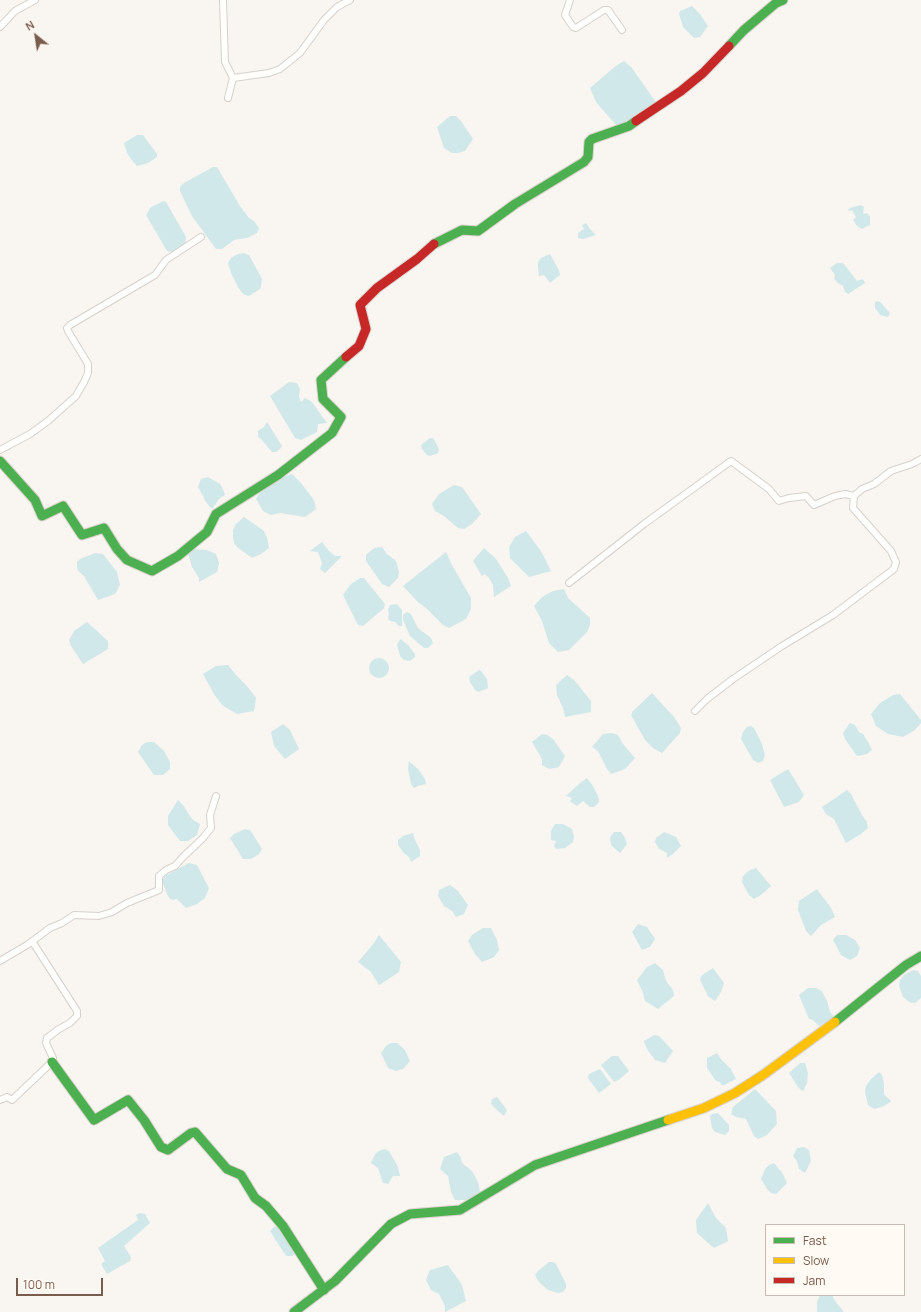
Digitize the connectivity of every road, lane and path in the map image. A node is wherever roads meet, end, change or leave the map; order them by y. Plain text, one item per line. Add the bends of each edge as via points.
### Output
1 (35, 0) edge
2 (223, 0) edge
3 (350, 0) edge
4 (570, 0) edge
5 (783, 0) edge
6 (0, 27) edge
7 (622, 30) dead end
8 (233, 78) junction
9 (228, 98) dead end
10 (201, 237) dead end
11 (0, 450) edge
12 (921, 459) edge
13 (0, 461) edge
14 (854, 496) junction
15 (569, 584) dead end
16 (695, 711) dead end
17 (216, 796) dead end
18 (32, 942) junction
19 (921, 956) edge
20 (0, 961) edge
21 (52, 1062) junction
22 (0, 1100) edge
23 (324, 1290) junction
24 (294, 1312) edge

1 - 6 street via 15,11
2 - 8 street via 225,62
3 - 8 street via 324,20 300,53 280,69
4 - 7 street via 565,15 573,27 576,28 600,12 608,10
5 - 13 street via 744,30 681,92 629,126 592,139 589,142 588,157 584,162 515,204 478,231 462,230 433,244 377,288 360,305 366,329 359,346 321,380 323,399 341,417 332,433 278,475 216,514 207,532 178,556 152,571 127,560 104,528 82,535 62,506 42,516 34,500
8 - 9 street
10 - 11 street via 166,260 155,274 70,324 68,331 88,364 88,374 84,382 76,396 48,421
12 - 14 street via 891,471
14 - 15 street via 835,496 814,505 806,496 779,501 769,488 731,461 644,524
14 - 16 street via 854,508 892,551 896,562 894,569 832,615 733,679
17 - 18 street via 210,815 210,828 202,840 175,866 159,876 158,890 99,916 74,915 50,928
18 - 20 street
18 - 21 street via 77,1016 47,1038 46,1044 53,1058
19 - 23 street via 763,1075 735,1093 704,1108 535,1165 460,1210 410,1214 391,1224
21 - 22 street via 12,1100 7,1097
21 - 23 street via 94,1120 128,1100 161,1147 168,1150 195,1132 227,1169 241,1175 255,1198 266,1206 283,1226
23 - 24 street

